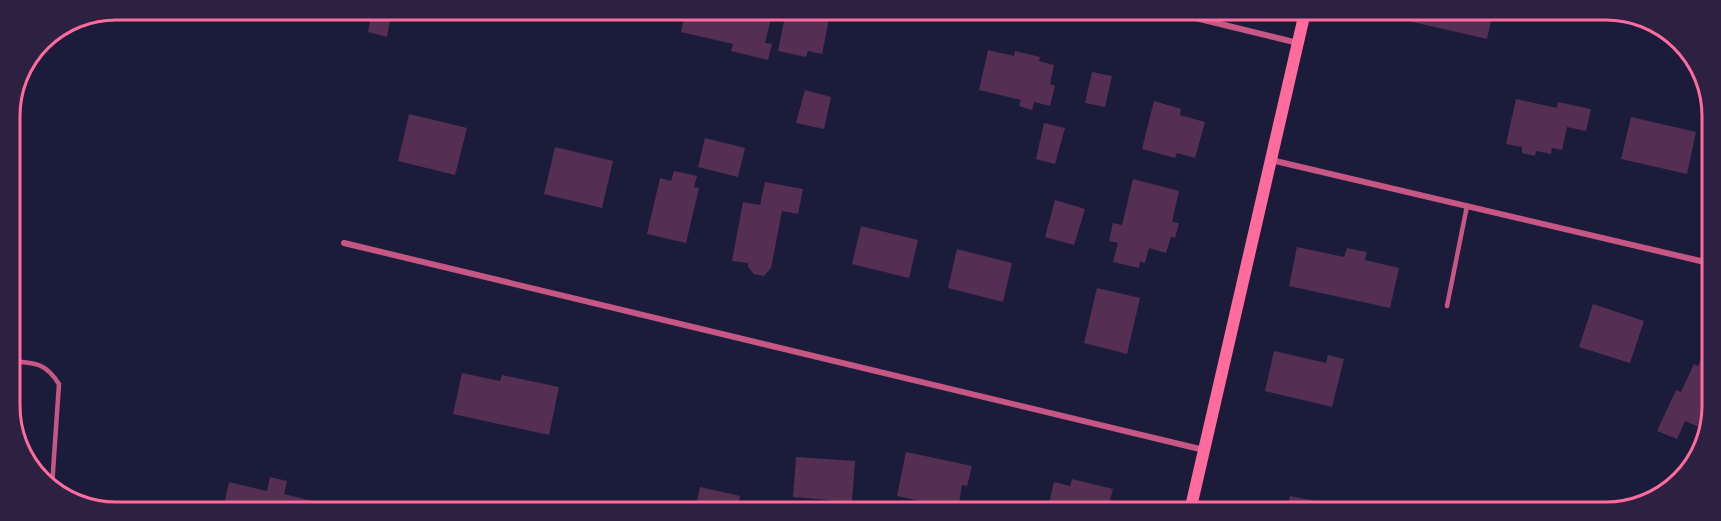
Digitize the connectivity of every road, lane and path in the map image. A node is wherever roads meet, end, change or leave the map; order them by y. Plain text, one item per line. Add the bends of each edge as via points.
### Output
1 (1204, 20) edge
2 (1303, 20) edge
3 (1298, 43) junction
4 (1271, 160) junction
5 (1467, 206) junction
6 (344, 243) dead end
7 (1702, 261) edge
8 (1447, 306) dead end
9 (20, 362) edge
10 (1204, 450) junction
11 (53, 478) edge
12 (1192, 501) edge

1 - 3 street
2 - 3 main road
3 - 4 main road
4 - 5 street
4 - 10 main road
5 - 7 street
5 - 8 lane
6 - 10 street
9 - 11 lane via 31,362 51,371 59,384
10 - 12 main road

